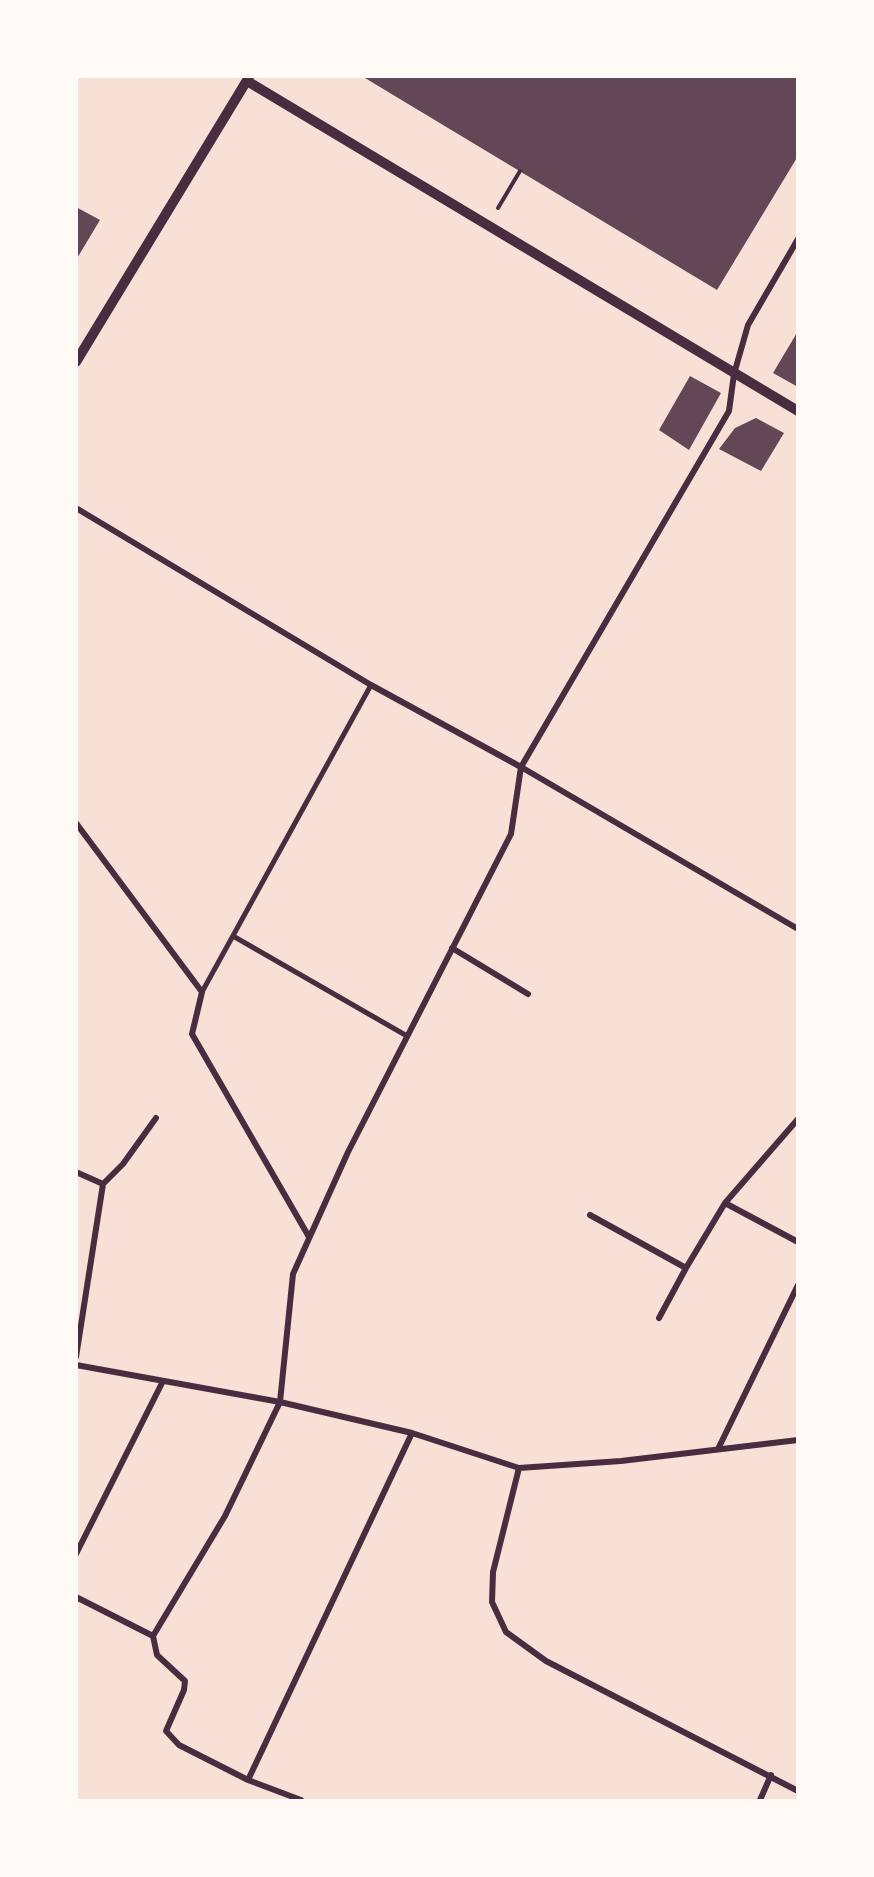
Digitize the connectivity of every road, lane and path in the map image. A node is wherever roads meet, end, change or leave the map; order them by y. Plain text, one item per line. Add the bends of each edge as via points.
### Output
1 (248, 79) edge
2 (520, 171) dead end
3 (489, 225) junction
4 (798, 239) edge
5 (76, 362) edge
6 (734, 374) junction
7 (798, 411) edge
8 (76, 508) edge
9 (371, 685) junction
10 (521, 766) junction
11 (76, 823) edge
12 (798, 929) edge
13 (233, 936) junction
14 (452, 948) junction
15 (202, 992) junction
16 (528, 994) dead end
17 (407, 1036) junction
18 (156, 1118) dead end
19 (798, 1119) edge
20 (76, 1172) edge
21 (103, 1184) junction
22 (725, 1203) junction
23 (590, 1215) dead end
24 (309, 1237) junction
25 (798, 1242) edge
26 (686, 1268) junction
27 (798, 1285) edge
28 (659, 1318) dead end
29 (76, 1357) edge
30 (76, 1365) edge
31 (163, 1381) junction
32 (280, 1402) junction
33 (412, 1433) junction
34 (798, 1440) edge
35 (718, 1449) junction
36 (519, 1468) junction
37 (76, 1554) edge
38 (76, 1597) edge
39 (153, 1636) junction
40 (771, 1775) junction
41 (248, 1780) junction
42 (798, 1791) edge
43 (301, 1800) edge
44 (760, 1800) edge

1 - 3 street
1 - 5 street
2 - 3 path
3 - 6 street
4 - 6 street via 748,325
6 - 7 street
6 - 10 street via 729,411
8 - 9 street
9 - 10 street
9 - 13 street
10 - 12 street
10 - 14 street via 511,834
11 - 15 street
13 - 15 street
13 - 17 street
14 - 16 street
14 - 17 street
15 - 24 street via 192,1034
17 - 24 street
18 - 21 street via 123,1164
19 - 22 street
20 - 21 street
21 - 29 street
22 - 25 street
22 - 26 street
23 - 26 street
24 - 32 street via 293,1274
26 - 28 street
27 - 35 street
30 - 31 street
31 - 32 street
31 - 37 street
32 - 33 street
32 - 39 street via 225,1516
33 - 36 street
33 - 41 street
34 - 35 street
35 - 36 street
36 - 40 street via 493,1572 492,1602 506,1632 546,1661
38 - 39 street
39 - 41 street via 157,1655 185,1681 166,1731 179,1745
40 - 42 street
40 - 44 street
41 - 43 street

